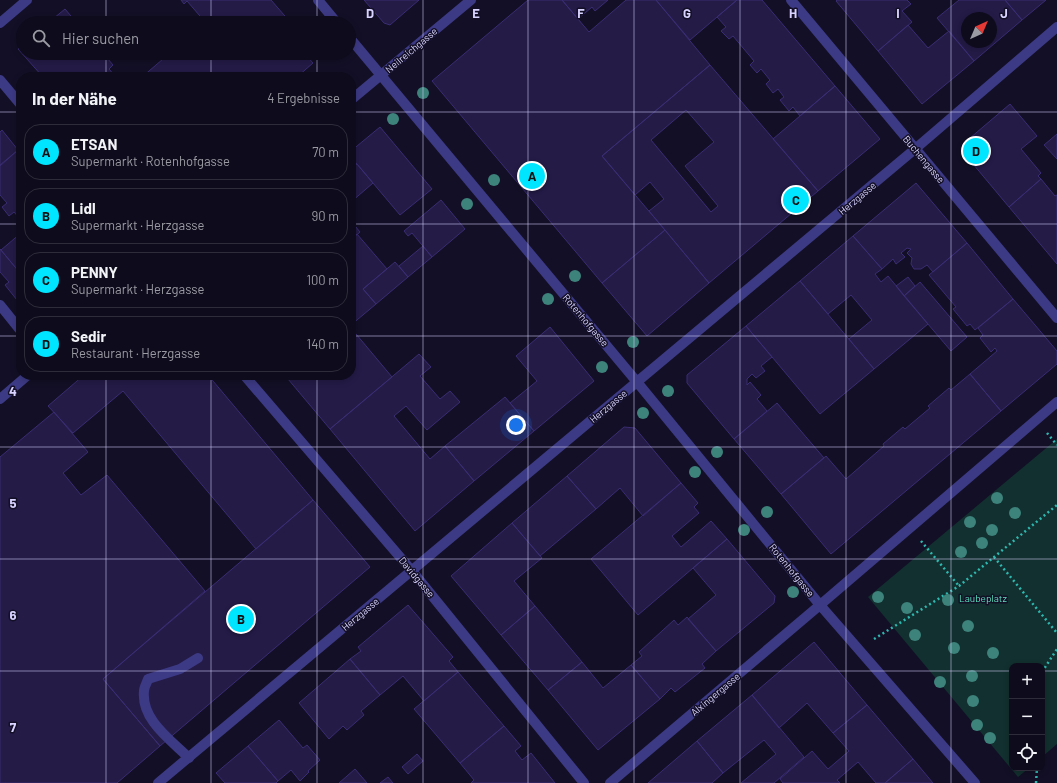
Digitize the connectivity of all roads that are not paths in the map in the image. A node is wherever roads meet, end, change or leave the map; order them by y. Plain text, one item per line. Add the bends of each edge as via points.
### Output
1 (27, 0) edge
2 (318, 0) edge
3 (471, 0) edge
4 (791, 0) edge
5 (332, 16) edge
6 (0, 23) edge
7 (1057, 27) edge
8 (356, 45) edge
9 (381, 75) junction
10 (0, 80) edge
11 (356, 96) edge
12 (16, 100) edge
13 (915, 149) junction
14 (0, 305) edge
15 (1057, 318) edge
16 (16, 325) edge
17 (22, 380) edge
18 (248, 380) edge
19 (637, 382) junction
20 (0, 399) edge
21 (1057, 402) edge
22 (412, 571) junction
23 (820, 605) junction
24 (198, 658) dead end
25 (189, 758) junction
26 (158, 783) edge
27 (584, 783) edge
28 (610, 783) edge
29 (975, 783) edge

1 - 6 street
2 - 5 street
3 - 9 street, Neilreichgasse
4 - 13 street, Buchengasse
7 - 13 street, Herzgasse
8 - 9 street, Rotenhofgasse
9 - 11 street, Neilreichgasse
9 - 19 street, Rotenhofgasse
10 - 12 street
13 - 15 street, Buchengasse
13 - 19 street, Herzgasse
14 - 16 street
17 - 20 street
18 - 22 street, Davidgasse
19 - 22 street, Herzgasse
19 - 23 street, Rotenhofgasse
21 - 23 street
22 - 25 street, Herzgasse
22 - 27 street, Davidgasse
23 - 28 street, Alxingergasse
23 - 29 street
24 - 25 street via 180,669 148,679 144,690 145,706 156,726
25 - 26 street, Herzgasse

